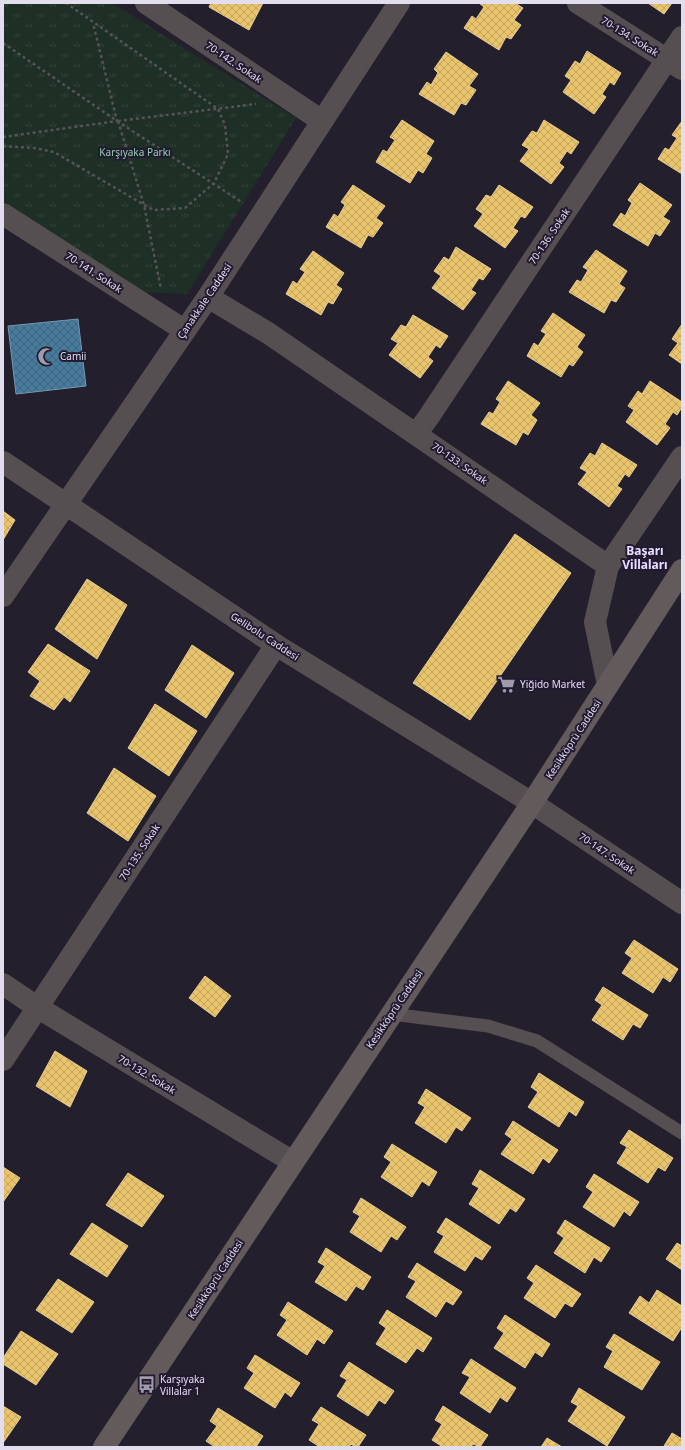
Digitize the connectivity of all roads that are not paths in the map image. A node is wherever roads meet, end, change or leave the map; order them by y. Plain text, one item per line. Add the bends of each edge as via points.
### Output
1 (146, 3) edge
2 (399, 3) edge
3 (578, 3) edge
4 (682, 38) edge
5 (675, 64) edge
6 (322, 121) junction
7 (3, 214) edge
8 (208, 297) junction
9 (176, 325) junction
10 (416, 434) junction
11 (682, 457) edge
12 (3, 462) edge
13 (66, 504) junction
14 (608, 566) junction
15 (682, 570) edge
16 (3, 596) edge
17 (276, 644) junction
18 (608, 685) junction
19 (532, 803) junction
20 (682, 903) edge
21 (3, 984) edge
22 (37, 1007) junction
23 (391, 1014) junction
24 (3, 1060) edge
25 (682, 1133) edge
26 (293, 1162) junction
27 (104, 1447) edge

1 - 6 street, 70-142. Sokak
2 - 6 street, Çanakkale Caddesi
3 - 5 street, 70-134. Sokak
4 - 5 street, 70-136. Sokak
5 - 10 street, 70-136. Sokak via 530,263
6 - 8 street, Çanakkale Caddesi
7 - 9 street, 70-141. Sokak
8 - 9 street, Çanakkale Caddesi
8 - 10 street, 70-133. Sokak via 268,333
9 - 13 street, Çanakkale Caddesi
10 - 14 street, 70-133. Sokak
11 - 14 street
12 - 13 street, Gelibolu Caddesi
13 - 16 street, Çanakkale Caddesi
13 - 17 street, Gelibolu Caddesi
14 - 18 street via 595,622
15 - 18 street, Kesikköprü Caddesi
17 - 19 street, Gelibolu Caddesi
17 - 22 street, 70-135. Sokak
18 - 19 street, Kesikköprü Caddesi
19 - 20 street, 70-147. Sokak
19 - 23 street, Kesikköprü Caddesi
21 - 22 street, 70-132. Sokak
22 - 24 street, 70-135. Sokak
22 - 26 street, 70-132. Sokak
23 - 25 lane via 488,1026 537,1041
23 - 26 street, Kesikköprü Caddesi
26 - 27 street, Kesikköprü Caddesi

